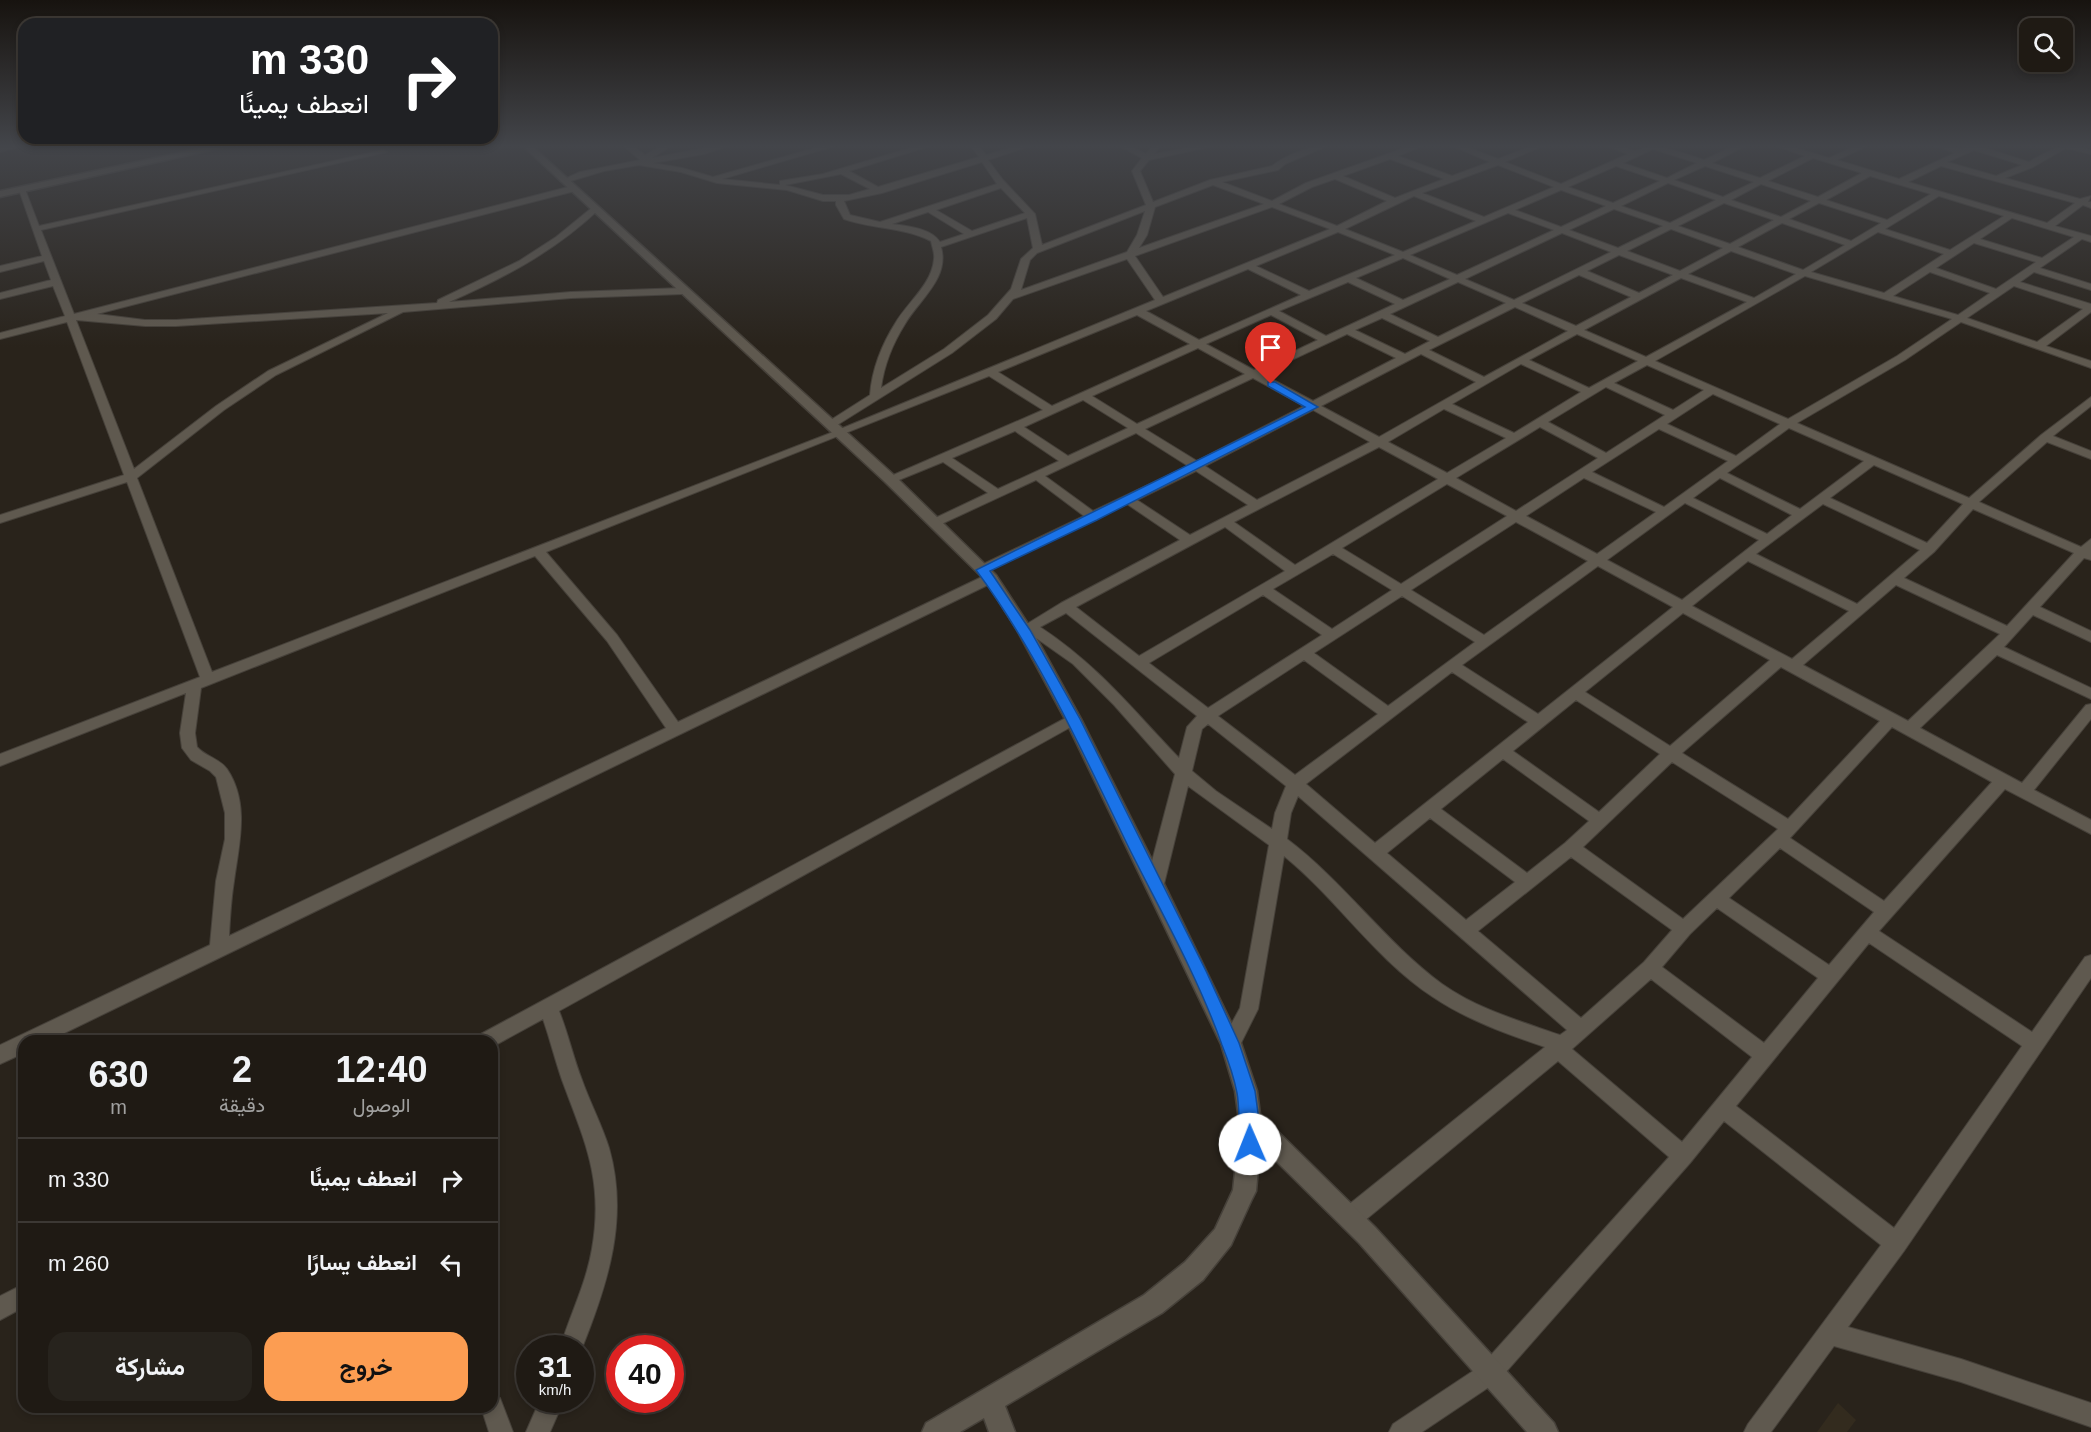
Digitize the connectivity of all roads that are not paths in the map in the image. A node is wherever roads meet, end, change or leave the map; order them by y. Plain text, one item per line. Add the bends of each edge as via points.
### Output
1 (30, 213) edge
2 (109, 213) edge
3 (464, 213) edge
4 (590, 213) edge
5 (598, 213) edge
6 (845, 213) edge
7 (916, 213) edge
8 (935, 213) edge
9 (1135, 213) edge
10 (1149, 213) edge
11 (1249, 213) edge
12 (1296, 213) edge
13 (1366, 213) edge
14 (1464, 213) edge
15 (1501, 213) edge
16 (1515, 213) edge
17 (1602, 213) edge
18 (1631, 213) edge
19 (1699, 213) edge
20 (1761, 213) edge
21 (1792, 213) edge
22 (1858, 213) edge
23 (1906, 213) edge
24 (2004, 213) edge
25 (2071, 213) edge
26 (1032, 214) joint
27 (2011, 215) junction
28 (1779, 219) junction
29 (1485, 221) junction
30 (1889, 223) junction
31 (874, 226) junction
32 (2049, 226) junction
33 (1671, 227) junction
34 (36, 229) junction
35 (1338, 229) junction
36 (1877, 229) junction
37 (1563, 230) junction
38 (971, 234) junction
39 (2086, 237) edge
40 (1974, 240) junction
41 (1852, 244) junction
42 (936, 246) junction
43 (1731, 247) junction
44 (1038, 249) junction
45 (1619, 250) junction
46 (1952, 254) junction
47 (1401, 255) junction
48 (1130, 256) junction
49 (46, 258) junction
50 (2044, 262) junction
51 (1247, 265) junction
52 (1929, 269) junction
53 (2034, 269) junction
54 (0, 270) edge
55 (1578, 271) junction
56 (1803, 273) junction
57 (1680, 274) junction
58 (1348, 278) junction
59 (1455, 278) junction
60 (56, 282) junction
61 (2014, 283) junction
62 (2091, 287) edge
63 (683, 291) junction
64 (1999, 293) junction
65 (1309, 295) junction
66 (0, 296) edge
67 (1638, 296) junction
68 (1887, 296) junction
69 (1010, 297) junction
70 (1160, 300) junction
71 (1755, 302) junction
72 (1401, 303) junction
73 (1514, 303) junction
74 (427, 308) junction
75 (2091, 308) edge
76 (404, 309) junction
77 (1136, 310) junction
78 (1270, 311) junction
79 (1381, 314) junction
80 (74, 317) junction
81 (1962, 319) junction
82 (1576, 329) junction
83 (1347, 330) junction
84 (0, 336) edge
85 (1325, 340) junction
86 (1438, 341) junction
87 (1197, 344) junction
88 (2038, 347) junction
89 (1421, 350) junction
90 (1404, 358) junction
91 (1521, 360) junction
92 (1649, 360) junction
93 (2091, 365) edge
94 (989, 371) junction
95 (1254, 375) junction
96 (1483, 381) junction
97 (1605, 382) junction
98 (1713, 389) junction
99 (1588, 392) junction
100 (875, 396) junction
101 (1086, 397) junction
102 (2091, 400) edge
103 (1445, 405) junction
104 (1313, 407) junction
105 (1052, 411) junction
106 (1673, 414) junction
107 (1539, 422) junction
108 (1789, 423) junction
109 (1658, 424) junction
110 (1017, 427) junction
111 (835, 429) junction
112 (1138, 429) junction
113 (1513, 437) junction
114 (2045, 437) junction
115 (1379, 442) junction
116 (2091, 455) edge
117 (1606, 457) junction
118 (945, 458) junction
119 (1068, 461) junction
120 (1738, 461) junction
121 (1872, 461) junction
122 (1197, 466) junction
123 (1584, 473) junction
124 (1720, 474) junction
125 (1036, 476) junction
126 (130, 477) junction
127 (1444, 478) junction
128 (890, 479) junction
129 (997, 494) junction
130 (1686, 499) junction
131 (1822, 499) junction
132 (1129, 500) junction
133 (1970, 504) junction
134 (1256, 505) junction
135 (1665, 512) junction
136 (1802, 515) junction
137 (1093, 517) junction
138 (1515, 517) junction
139 (0, 519) edge
140 (1225, 521) junction
141 (935, 523) junction
142 (1767, 539) junction
143 (1189, 540) junction
144 (1334, 548) junction
145 (1929, 549) junction
146 (2088, 550) edge
147 (538, 551) junction
148 (1746, 555) junction
149 (1595, 561) junction
150 (1293, 570) junction
151 (986, 574) junction
152 (1893, 578) junction
153 (1262, 588) junction
154 (1404, 590) junction
155 (1066, 606) junction
156 (1684, 607) junction
157 (2031, 608) junction
158 (1857, 609) junction
159 (1027, 629) junction
160 (2009, 632) junction
161 (1333, 636) junction
162 (2091, 637) edge
163 (1484, 641) junction
164 (1995, 648) junction
165 (1305, 654) junction
166 (1787, 662) junction
167 (1138, 663) junction
168 (1452, 664) junction
169 (201, 682) junction
170 (1575, 693) junction
171 (2091, 694) edge
172 (2091, 709) edge
173 (1386, 712) junction
174 (1208, 715) junction
175 (1073, 719) junction
176 (1891, 719) junction
177 (1539, 722) junction
178 (1909, 729) junction
179 (676, 730) junction
180 (1503, 751) junction
181 (1669, 754) junction
182 (0, 760) edge
183 (1185, 773) junction
184 (2003, 780) junction
185 (1294, 784) junction
186 (2024, 791) junction
187 (1430, 809) junction
188 (1600, 821) junction
189 (2091, 828) edge
190 (1783, 833) junction
191 (1278, 842) junction
192 (1571, 848) junction
193 (1375, 853) junction
194 (1527, 883) junction
195 (1155, 884) junction
196 (1718, 899) junction
197 (1886, 910) junction
198 (1684, 929) junction
199 (1465, 931) junction
200 (1867, 932) junction
201 (219, 950) junction
202 (2091, 963) edge
203 (1650, 968) junction
204 (1832, 976) junction
205 (548, 1007) junction
206 (1581, 1030) junction
207 (42, 1035) edge
208 (497, 1035) edge
209 (1231, 1043) junction
210 (2035, 1044) junction
211 (18, 1046) edge
212 (1560, 1047) junction
213 (0, 1055) edge
214 (1764, 1055) junction
215 (1722, 1107) junction
216 (1249, 1118) junction
217 (1683, 1156) junction
218 (1350, 1218) junction
219 (1896, 1242) junction
220 (18, 1298) edge
221 (0, 1309) edge
222 (1828, 1333) junction
223 (577, 1335) edge
224 (1490, 1373) junction
225 (990, 1401) junction
226 (494, 1413) edge
227 (546, 1413) edge
228 (2091, 1415) edge
229 (501, 1432) edge
230 (538, 1432) edge
231 (935, 1432) edge
232 (1002, 1432) edge
233 (1401, 1432) edge
234 (1545, 1432) edge
235 (1756, 1432) edge

1 - 34 street
2 - 34 street
3 - 80 street
4 - 74 street via 539,254
5 - 63 street
6 - 31 street
7 - 31 street
8 - 38 street
9 - 44 street
10 - 48 street
11 - 48 street
12 - 35 street
13 - 35 street
14 - 29 street
15 - 29 street
16 - 37 street
17 - 37 street
18 - 33 street
19 - 33 street
20 - 28 street
21 - 28 street
22 - 30 street
23 - 30 street
24 - 27 street
25 - 32 street
26 - 38 street
26 - 44 street
27 - 32 street
27 - 40 street
28 - 41 street
28 - 43 street
29 - 47 street
30 - 36 street
31 - 42 street via 921,231 935,240
32 - 39 street
33 - 43 street
33 - 45 street
34 - 49 street
35 - 47 street
35 - 51 street
36 - 41 street
36 - 46 street
37 - 45 street
37 - 59 street
38 - 42 street
39 - 50 street
40 - 46 street
40 - 50 street
41 - 56 street
42 - 100 street via 939,257 930,284 893,338 875,382
43 - 56 street
43 - 57 street
44 - 69 street via 1026,259
45 - 55 street
45 - 57 street
46 - 52 street
47 - 58 street
47 - 59 street
48 - 69 street
48 - 70 street
49 - 54 street
49 - 60 street
50 - 53 street
51 - 65 street
51 - 70 street
52 - 64 street
52 - 68 street
53 - 61 street
53 - 62 street
55 - 67 street
55 - 73 street
56 - 68 street
56 - 71 street
57 - 67 street
57 - 71 street
58 - 65 street
58 - 72 street
59 - 72 street
59 - 73 street
60 - 66 street
60 - 80 street
61 - 64 street
61 - 75 street
63 - 74 street via 578,294
63 - 111 street
64 - 81 street
65 - 78 street
67 - 82 street
68 - 81 street
69 - 100 street via 971,334
70 - 77 street
71 - 92 street
72 - 79 street
73 - 82 street
73 - 86 street
74 - 76 street
75 - 88 street
76 - 80 street via 161,323
76 - 126 street via 272,373
77 - 87 street
77 - 94 street
78 - 85 street
78 - 87 street
79 - 83 street
79 - 86 street
80 - 84 street
80 - 126 street
81 - 88 street
81 - 108 street
82 - 91 street
82 - 92 street
83 - 85 street
83 - 90 street
85 - 95 street
86 - 89 street
87 - 95 street
87 - 101 street
88 - 93 street
89 - 90 street
89 - 96 street
90 - 104 street
91 - 96 street
91 - 99 street
92 - 97 street
92 - 98 street
94 - 105 street
94 - 111 street
95 - 104 street
95 - 112 street
96 - 103 street
97 - 99 street
97 - 106 street
98 - 106 street
98 - 108 street
99 - 107 street
100 - 111 street
101 - 105 street
101 - 112 street
102 - 114 street
103 - 113 street
103 - 115 street
104 - 115 street
104 - 122 street
105 - 110 street
106 - 109 street
107 - 113 street
107 - 117 street
108 - 120 street
108 - 121 street
109 - 117 street
109 - 120 street
110 - 118 street
110 - 119 street
111 - 128 street
111 - 147 street
112 - 119 street
112 - 122 street
113 - 127 street
114 - 116 street
114 - 133 street
115 - 127 street
115 - 134 street
117 - 123 street
118 - 128 street
118 - 129 street
119 - 125 street
120 - 124 street
121 - 131 street
121 - 133 street
122 - 132 street
122 - 134 street
123 - 135 street
123 - 138 street
124 - 130 street
124 - 136 street
125 - 129 street
125 - 137 street
126 - 139 street
126 - 169 street
127 - 138 street
127 - 144 street
128 - 141 street
129 - 141 street
130 - 135 street
130 - 142 street
131 - 136 street
131 - 145 street
132 - 137 street
132 - 143 street
133 - 145 street
133 - 146 street
134 - 140 street
135 - 149 street
136 - 142 street
137 - 151 street
138 - 149 street
138 - 154 street
140 - 143 street
140 - 150 street
141 - 151 street
142 - 148 street
143 - 155 street
144 - 150 street
144 - 154 street
145 - 152 street
146 - 157 street
147 - 169 street
147 - 179 street via 612,638
148 - 156 street
148 - 158 street
149 - 156 street
149 - 163 street
150 - 153 street
151 - 159 street
151 - 179 street
152 - 158 street
152 - 160 street
153 - 161 street
153 - 167 street
154 - 161 street
154 - 163 street
155 - 159 street
155 - 167 street
156 - 166 street
156 - 170 street
157 - 160 street
157 - 162 street
158 - 166 street
159 - 175 street
159 - 183 street via 1077,660
160 - 164 street
161 - 165 street
163 - 168 street
164 - 171 street
164 - 178 street
165 - 173 street
165 - 174 street
166 - 176 street
166 - 181 street
167 - 174 street
168 - 173 street
168 - 177 street
169 - 182 street
169 - 201 street via 189,728 190,747 198,759 219,770 233,814
170 - 177 street
170 - 181 street
172 - 186 street
173 - 185 street
174 - 183 street via 1195,727
174 - 185 street
175 - 195 street
175 - 205 street
176 - 178 street
176 - 190 street
177 - 180 street
178 - 184 street
179 - 201 street
180 - 187 street
180 - 188 street
181 - 188 street
181 - 190 street
183 - 191 street via 1212,798
183 - 195 street
184 - 186 street
184 - 197 street
185 - 191 street
185 - 193 street
186 - 189 street
187 - 193 street
187 - 194 street
188 - 192 street
190 - 196 street
190 - 197 street
191 - 209 street via 1250,1009
191 - 212 street via 1437,990 1480,1014
192 - 194 street
192 - 198 street
193 - 199 street
194 - 199 street
195 - 209 street
196 - 198 street
196 - 204 street
197 - 200 street
198 - 203 street
199 - 206 street
200 - 204 street
200 - 210 street
201 - 207 street
202 - 210 street
203 - 206 street
203 - 214 street
204 - 214 street
205 - 208 street
205 - 223 street via 598,1148 607,1194 601,1263
206 - 212 street
209 - 216 street via 1246,1091
210 - 219 street
211 - 213 street
212 - 217 street
212 - 218 street
214 - 215 street
215 - 217 street
215 - 219 street
216 - 218 street
216 - 225 street via 1244,1191 1223,1237 1194,1271 1153,1304
217 - 224 street
218 - 224 street
219 - 222 street
220 - 221 street
222 - 228 street via 1919,1356
222 - 235 street
224 - 233 street
224 - 234 street
225 - 231 street
225 - 232 street
226 - 229 street
227 - 230 street

